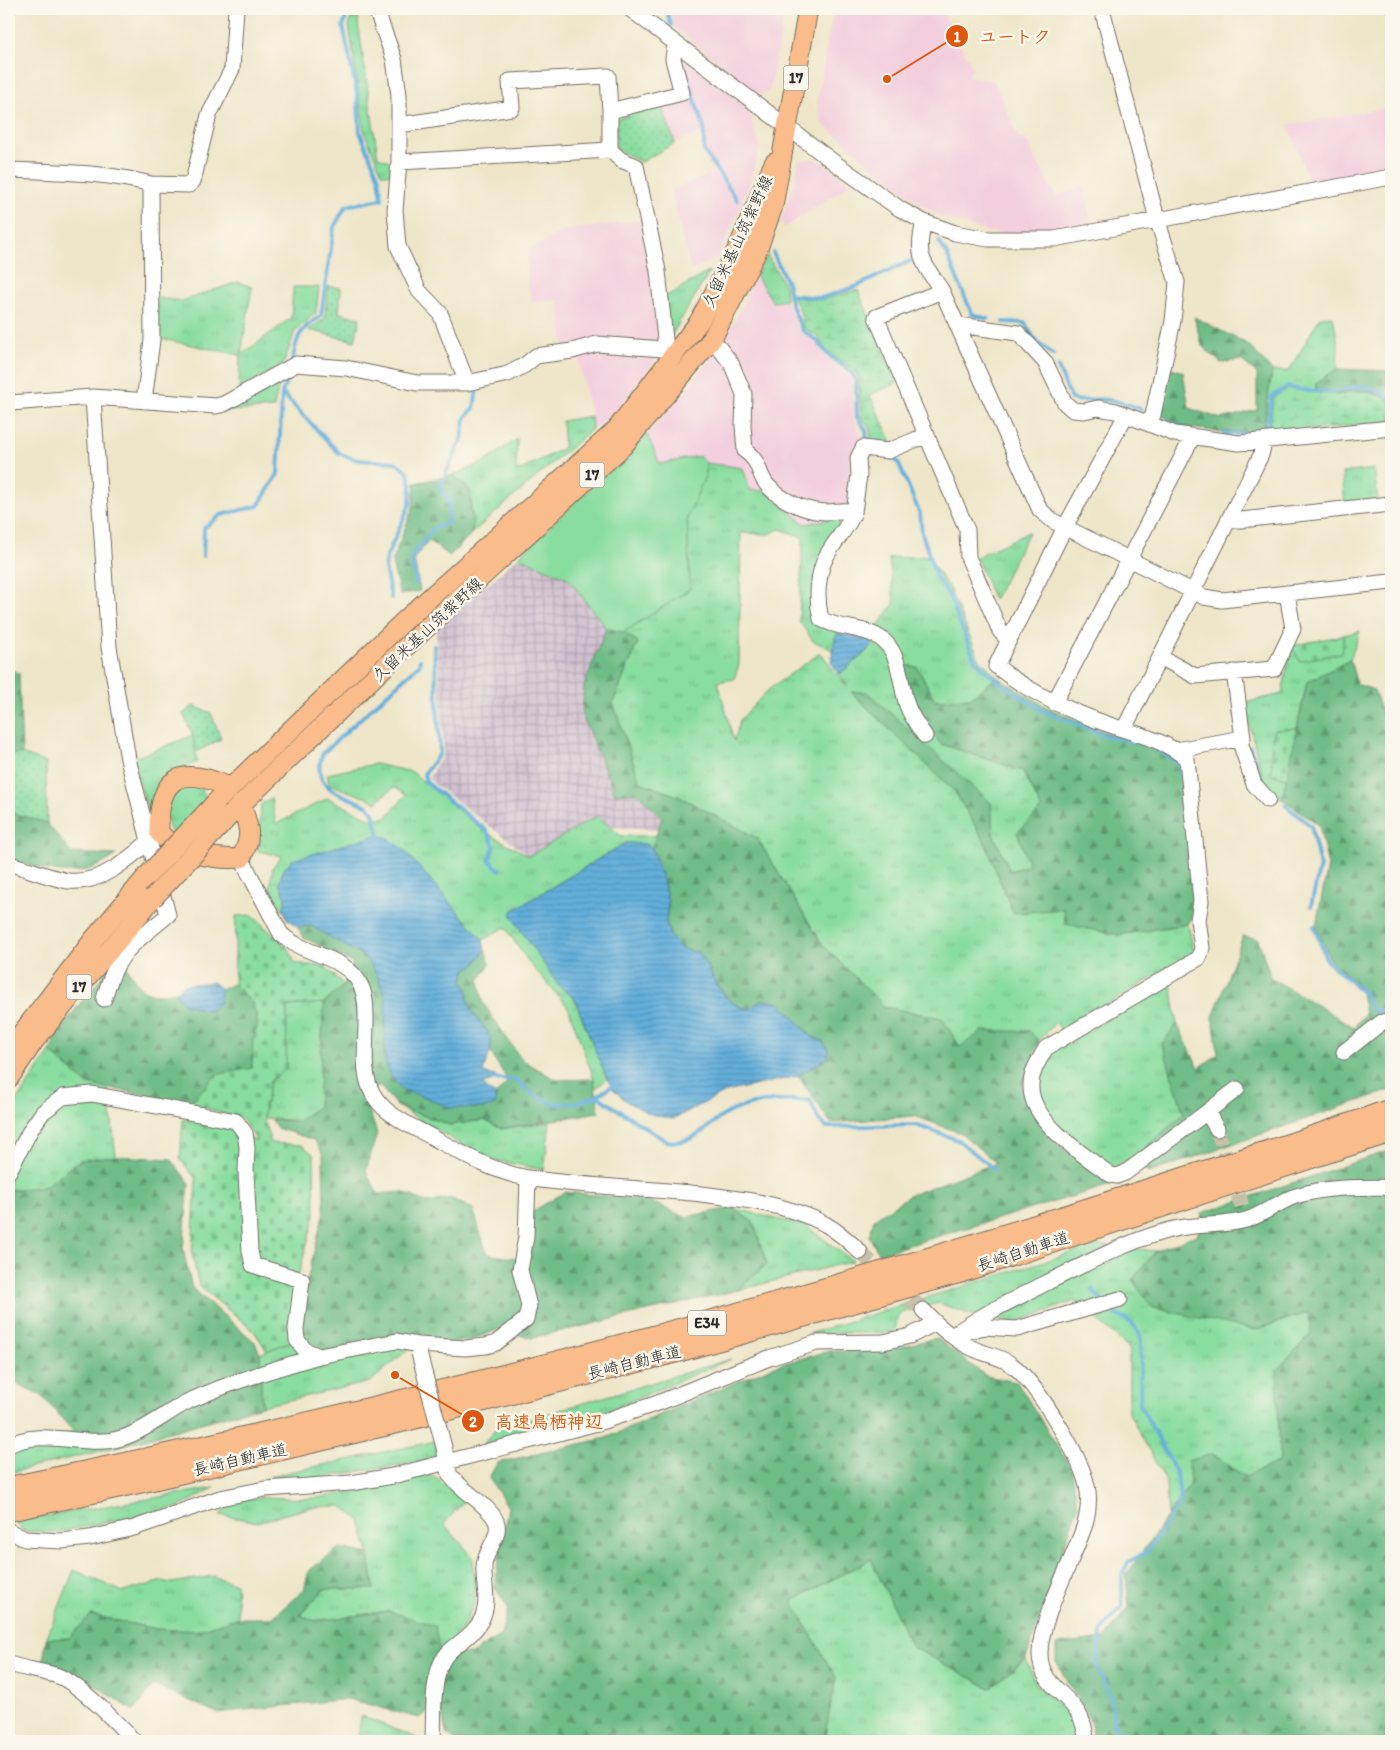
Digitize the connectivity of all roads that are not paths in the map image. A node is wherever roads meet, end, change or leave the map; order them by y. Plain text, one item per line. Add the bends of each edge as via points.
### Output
1 (236, 9) edge
2 (376, 9) edge
3 (630, 9) edge
4 (808, 9) edge
5 (1102, 9) edge
6 (675, 43) junction
7 (610, 111) junction
8 (399, 125) junction
9 (788, 128) junction
10 (782, 146) junction
11 (610, 150) junction
12 (399, 162) junction
13 (9, 170) edge
14 (1391, 177) edge
15 (151, 184) junction
16 (1157, 218) junction
17 (924, 222) junction
18 (942, 291) junction
19 (958, 325) junction
20 (712, 339) junction
21 (671, 350) junction
22 (467, 383) junction
23 (93, 397) junction
24 (144, 401) junction
25 (9, 403) edge
26 (1126, 415) junction
27 (1149, 424) junction
28 (1391, 428) edge
29 (927, 436) junction
30 (1192, 438) junction
31 (1264, 442) junction
32 (1391, 504) edge
33 (854, 512) junction
34 (1229, 520) junction
35 (1065, 527) junction
36 (1129, 561) junction
37 (1391, 582) edge
38 (1287, 592) junction
39 (1192, 593) junction
40 (1008, 640) junction
41 (1160, 658) junction
42 (1234, 672) junction
43 (1054, 703) junction
44 (1124, 729) junction
45 (925, 736) dead end
46 (1239, 739) junction
47 (1176, 750) junction
48 (224, 793) junction
49 (1268, 800) dead end
50 (235, 810) junction
51 (155, 836) junction
52 (241, 858) junction
53 (9, 864) edge
54 (104, 999) dead end
55 (1391, 1020) edge
56 (9, 1050) edge
57 (1344, 1052) dead end
58 (9, 1078) edge
59 (1237, 1089) dead end
60 (1391, 1110) edge
61 (1207, 1112) junction
62 (1217, 1129) tunnel mouth
63 (1391, 1131) edge
64 (9, 1171) edge
65 (528, 1178) junction
66 (1391, 1187) edge
67 (860, 1252) tunnel mouth
68 (1120, 1299) dead end
69 (923, 1310) tunnel mouth
70 (935, 1323) junction
71 (952, 1336) junction
72 (419, 1349) junction
73 (319, 1356) junction
74 (9, 1445) edge
75 (446, 1457) junction
76 (10, 1498) edge
77 (9, 1531) edge
78 (9, 1664) edge
79 (134, 1741) edge
80 (433, 1741) edge
81 (1086, 1741) edge

1 - 15 street via 232,69 209,114 193,181 189,185
2 - 8 street via 394,59
3 - 6 street
4 - 9 main road, 久留米基山筑紫野線 / 17
5 - 16 street
6 - 7 street via 673,59 682,93
6 - 9 street
7 - 8 street via 608,76 510,81 512,108
7 - 11 street
8 - 12 street
9 - 10 main road, 久留米基山筑紫野線 / 17
9 - 17 street via 886,199
10 - 20 main road, 久留米基山筑紫野線 / 17 via 773,206 757,250
10 - 21 main road, 久留米基山筑紫野線 / 17 via 739,246 699,322
11 - 12 street
11 - 21 street via 621,160 636,166
12 - 22 street via 395,210 398,246 419,291 440,314
13 - 15 street via 114,176
14 - 16 street
15 - 24 street via 152,340
16 - 17 street via 1054,239 1018,241 955,233
16 - 27 street via 1177,282 1173,321
17 - 18 street via 919,252
18 - 19 street
18 - 29 street via 876,317
19 - 26 street via 1018,333 1045,362 1066,404 1073,410 1098,408
19 - 35 street via 1040,510
20 - 33 street via 731,363 744,394 745,451 754,456 767,485 791,502 816,512 845,509
20 - 50 main road, 久留米基山筑紫野線 / 17 via 623,446
21 - 22 street via 597,344 536,356 508,374
21 - 48 main road, 久留米基山筑紫野線 / 17 via 616,430 404,621
22 - 24 street via 417,383 346,368 290,367 216,406
23 - 24 street
23 - 25 street
23 - 51 street via 109,647 128,759
26 - 27 street
26 - 35 street
27 - 30 street
28 - 31 street
29 - 33 street via 881,450 863,448
29 - 40 street via 967,530 968,557 1000,631
30 - 31 street
30 - 36 street
31 - 34 street via 1261,455
32 - 34 street
33 - 45 street via 822,565 817,603 821,619 882,638 892,651 907,705
34 - 39 street
35 - 36 street
35 - 40 street
36 - 39 street
36 - 43 street
37 - 38 street
38 - 39 street via 1222,600
38 - 42 street via 1292,629 1274,669
39 - 41 street
40 - 43 street via 996,666
41 - 42 street via 1195,676
41 - 44 street
42 - 46 street via 1243,738
43 - 44 street
44 - 47 street
46 - 47 street
46 - 49 street via 1254,784
47 - 61 street via 1187,759 1196,831 1201,901 1198,920 1202,948 1199,958 1046,1048 1036,1064 1031,1088 1036,1106 1059,1137 1111,1175 1117,1176
48 - 51 main road via 198,776 182,776 168,785 161,799
48 - 56 main road, 久留米基山筑紫野線 / 17, bridge via 94,939
50 - 52 main road via 249,832 248,845
50 - 58 main road, 久留米基山筑紫野線 / 17, bridge via 153,898 34,1041
51 - 52 main road via 207,856
51 - 53 street via 130,858 105,873 84,880 62,880
51 - 54 street via 168,915 119,959
52 - 65 street via 281,934 291,944 338,963 351,972 361,986 366,1005 368,1087 378,1105 479,1163
55 - 57 street via 1382,1022
59 - 61 street
60 - 76 highway, 長崎自動車道 / E34 via 954,1254 685,1330 144,1460
61 - 62 street
63 - 76 highway, 長崎自動車道 / E34 via 959,1272 681,1350 401,1421 148,1480
64 - 73 street via 43,1112 62,1098 92,1094 236,1121 245,1132 248,1147 250,1251 254,1265 302,1280 297,1340 304,1350
65 - 67 street via 740,1198 782,1207 825,1224
65 - 72 street via 526,1237 520,1270 529,1306 526,1319 486,1346
66 - 71 street via 1318,1190 1292,1198 1264,1214 1244,1213 1224,1225 1188,1226 1120,1247 975,1319
68 - 71 street via 1017,1329 983,1327
69 - 70 street
70 - 71 street
70 - 75 street via 910,1336 883,1342 816,1343 601,1422
71 - 81 street via 973,1349 1012,1364 1025,1376 1083,1472 1088,1503 1085,1521 1046,1622 1040,1653 1043,1673 1082,1719
72 - 73 street via 397,1341
72 - 75 street, bridge
73 - 74 street via 240,1380 188,1402 123,1438 103,1441 45,1437
75 - 77 street via 368,1480 265,1489 220,1498 134,1528 90,1538 61,1541 25,1539
75 - 80 street via 449,1474 492,1515 497,1522 497,1533 484,1566 487,1589 481,1621 473,1632 446,1654 439,1669
78 - 79 street via 70,1682

